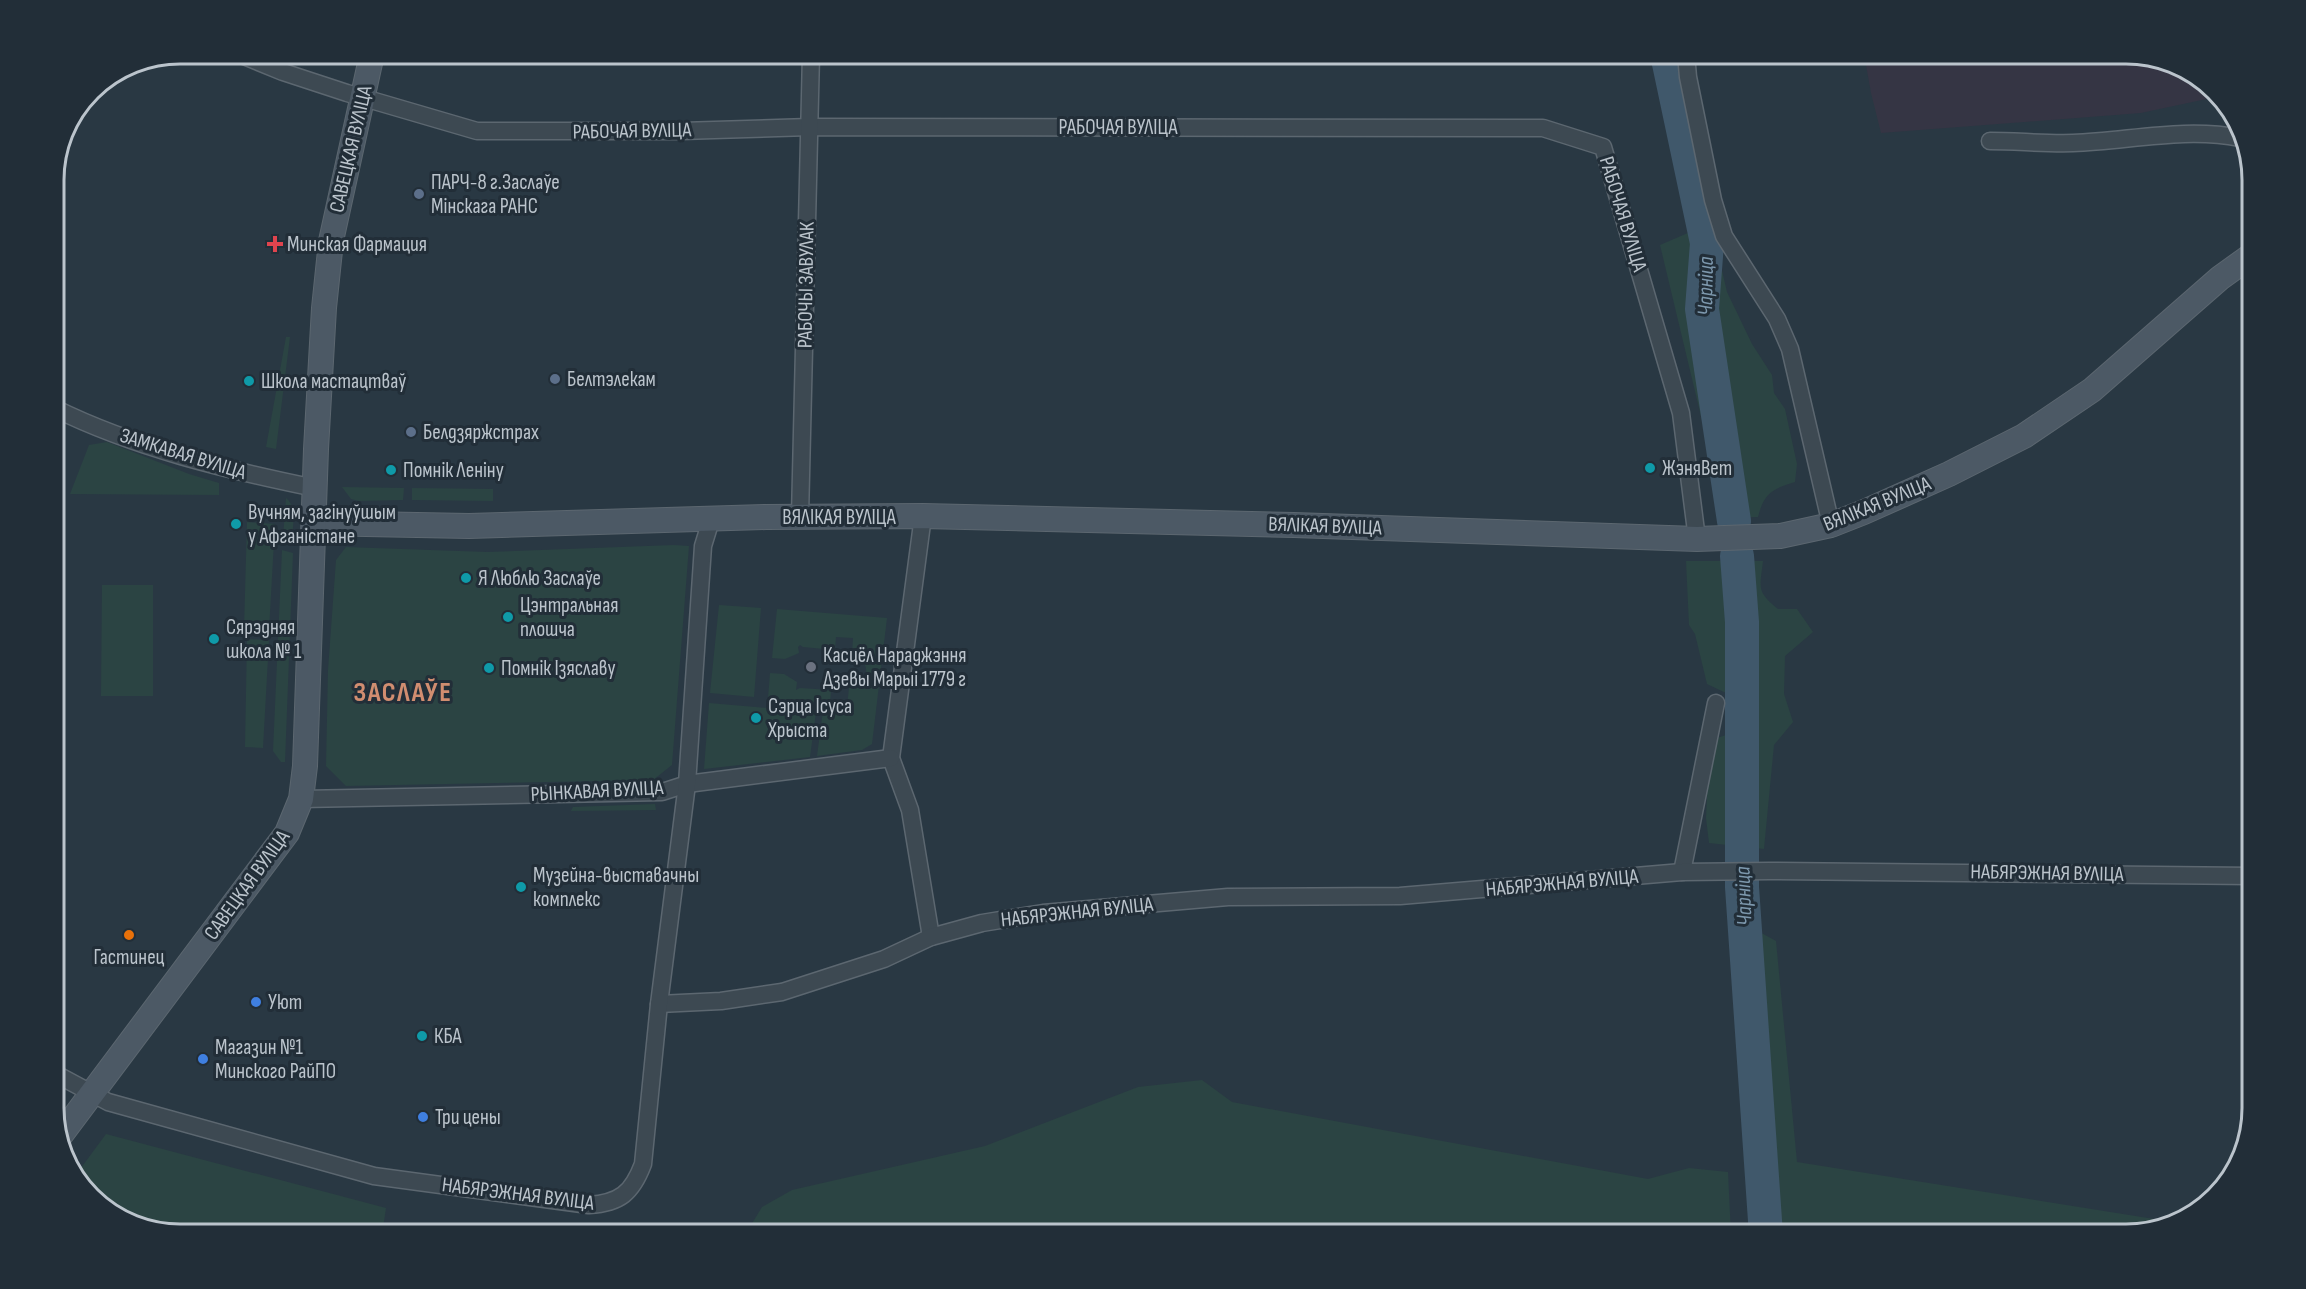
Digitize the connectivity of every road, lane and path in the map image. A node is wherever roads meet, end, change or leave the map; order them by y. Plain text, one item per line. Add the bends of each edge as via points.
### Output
1 (1687, 64) edge
2 (266, 65) edge
3 (370, 65) edge
4 (811, 65) edge
5 (363, 98) junction
6 (810, 127) junction
7 (2233, 136) edge
8 (1990, 141) dead end
9 (2241, 263) edge
10 (65, 414) edge
11 (315, 488) junction
12 (923, 516) junction
13 (800, 517) junction
14 (711, 520) junction
15 (314, 523) junction
16 (1831, 525) junction
17 (1697, 539) junction
18 (1716, 703) dead end
19 (891, 758) junction
20 (687, 784) junction
21 (301, 799) junction
22 (1682, 872) junction
23 (2242, 876) edge
24 (931, 937) junction
25 (659, 1004) junction
26 (65, 1079) edge
27 (93, 1094) junction
28 (67, 1128) edge

1 - 16 street via 1713,200 1724,236 1777,320 1790,349
2 - 5 street, РАБОЧАЯ ВУЛІЦА
3 - 5 main road, САВЕЦКАЯ ВУЛІЦА
4 - 6 street, РАБОЧЫ ЗАВУЛАК
5 - 6 street, РАБОЧАЯ ВУЛІЦА via 477,131
5 - 11 main road, САВЕЦКАЯ ВУЛІЦА via 331,241
6 - 13 street, РАБОЧЫ ЗАВУЛАК
6 - 17 street, РАБОЧАЯ ВУЛІЦА via 1543,128 1603,147 1681,413
7 - 8 street via 2217,133 2073,143
9 - 16 main road, ВЯЛІКАЯ ВУЛІЦА via 2092,390 2024,436 1949,474
10 - 11 street, ЗАМКАВАЯ ВУЛІЦА via 92,427 174,454
11 - 15 main road, САВЕЦКАЯ ВУЛІЦА
12 - 13 main road, ВЯЛІКАЯ ВУЛІЦА
12 - 17 main road, ВЯЛІКАЯ ВУЛІЦА
12 - 19 street
13 - 14 main road, ВЯЛІКАЯ ВУЛІЦА
14 - 15 main road, ВЯЛІКАЯ ВУЛІЦА via 469,526
14 - 20 street via 703,546
15 - 21 main road, САВЕЦКАЯ ВУЛІЦА
16 - 17 main road, ВЯЛІКАЯ ВУЛІЦА via 1780,536
18 - 22 street
19 - 20 street, РЫНКАВАЯ ВУЛІЦА
19 - 24 street via 910,810
20 - 21 street, РЫНКАВАЯ ВУЛІЦА via 662,792
20 - 25 street
21 - 27 main road, САВЕЦКАЯ ВУЛІЦА via 287,833
22 - 23 street, НАБЯРЭЖНАЯ ВУЛІЦА
22 - 24 street, НАБЯРЭЖНАЯ ВУЛІЦА via 1400,896 1228,897 1156,903 1032,915
24 - 25 street, НАБЯРЭЖНАЯ ВУЛІЦА via 884,958 782,992 722,1001
25 - 27 street, НАБЯРЭЖНАЯ ВУЛІЦА via 643,1164 625,1194 607,1203 589,1205 374,1176 108,1102
26 - 27 street, НАБЯРЭЖНАЯ ВУЛІЦА
27 - 28 main road, САВЕЦКАЯ ВУЛІЦА

